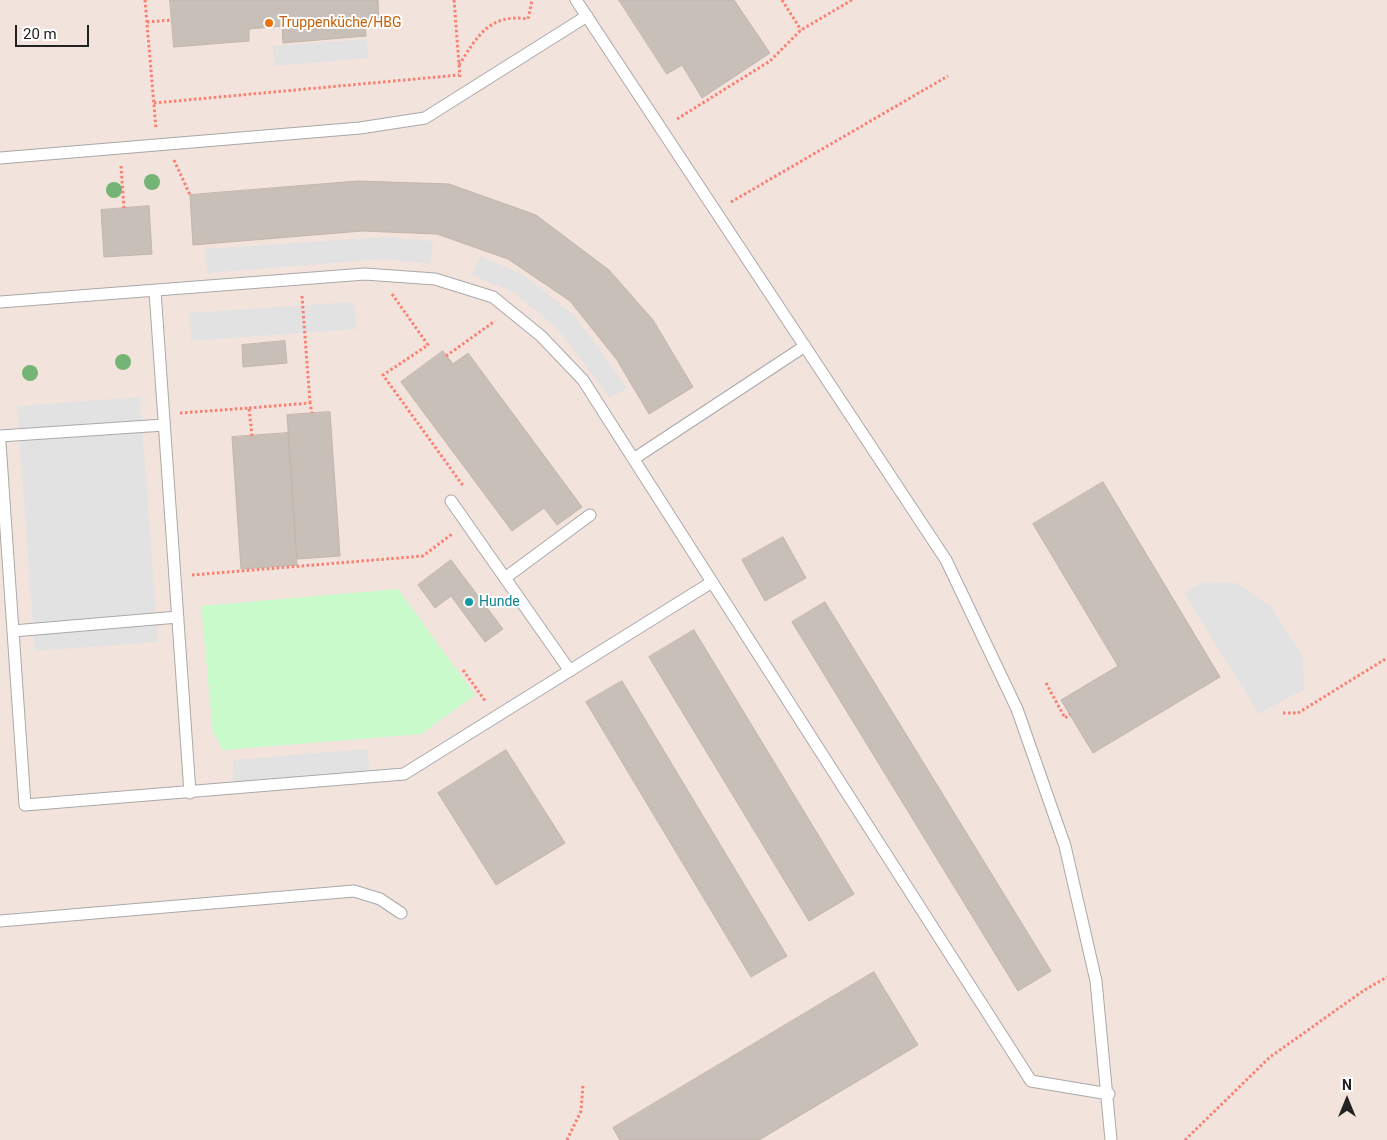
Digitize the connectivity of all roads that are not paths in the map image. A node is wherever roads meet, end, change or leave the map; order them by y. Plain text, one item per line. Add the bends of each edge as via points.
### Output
1 (576, 0) edge
2 (587, 16) junction
3 (0, 158) edge
4 (155, 291) junction
5 (0, 302) edge
6 (805, 346) junction
7 (164, 420) junction
8 (0, 436) edge
9 (0, 443) edge
10 (635, 458) junction
11 (451, 501) road end
12 (590, 515) dead end
13 (505, 578) junction
14 (712, 582) junction
15 (178, 618) junction
16 (13, 631) junction
17 (570, 671) junction
18 (190, 793) junction
19 (401, 913) dead end
20 (0, 922) edge
21 (1109, 1094) junction
22 (1112, 1140) edge

1 - 2 lane
2 - 3 lane via 425,118 360,128
2 - 6 lane
4 - 5 lane
4 - 7 lane
4 - 10 lane via 378,275 435,279 493,297 541,336 583,380
6 - 10 lane
6 - 21 lane via 946,560 1017,709 1065,846 1096,981
7 - 8 lane
7 - 15 lane
9 - 16 lane
10 - 14 lane
11 - 13 lane
12 - 13 lane
13 - 17 lane
14 - 17 lane
14 - 21 lane via 1031,1081
15 - 16 lane
15 - 18 lane
16 - 18 lane via 25,805
17 - 18 lane via 404,774
19 - 20 lane via 380,899 354,891
21 - 22 lane

